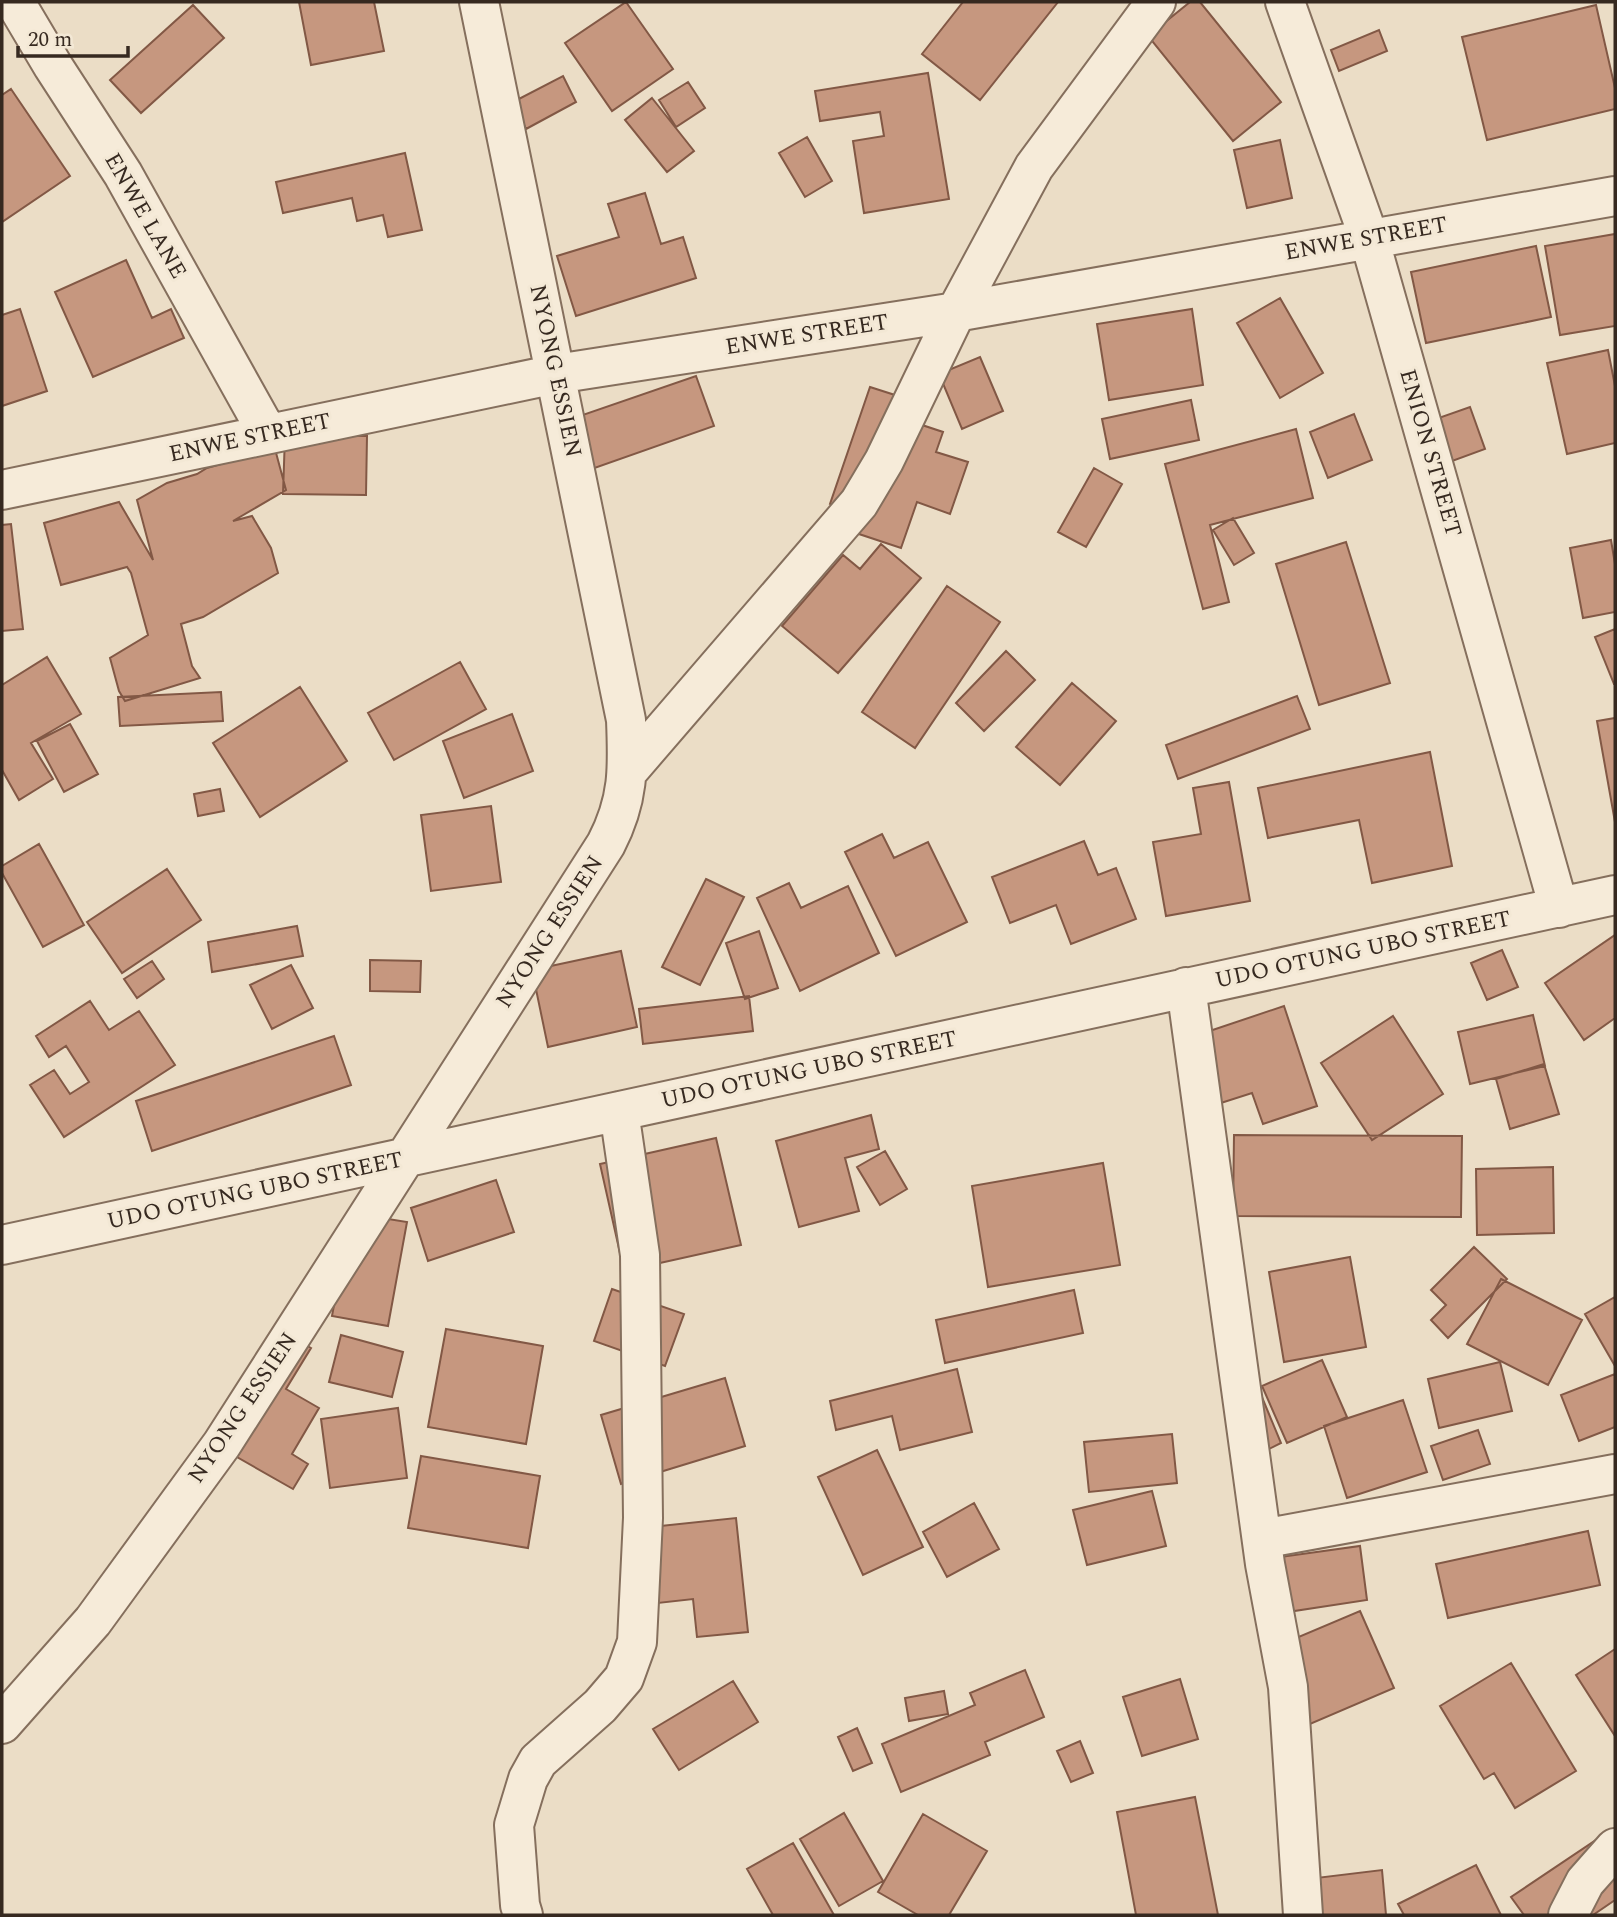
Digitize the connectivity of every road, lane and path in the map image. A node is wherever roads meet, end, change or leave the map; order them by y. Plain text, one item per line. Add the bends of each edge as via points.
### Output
1 (15, 2) edge
2 (480, 2) edge
3 (1156, 2) edge
4 (1285, 2) edge
5 (1615, 195) edge
6 (1369, 238) junction
7 (956, 312) junction
8 (556, 374) junction
9 (268, 434) junction
10 (2, 490) edge
11 (628, 771) junction
12 (1615, 895) edge
13 (1559, 908) junction
14 (1186, 987) junction
15 (620, 1111) junction
16 (406, 1158) junction
17 (2, 1245) edge
18 (1615, 1474) edge
19 (1262, 1539) junction
20 (2, 1724) edge
21 (1615, 1848) edge
22 (523, 1915) edge
23 (1303, 1915) edge
24 (1568, 1915) edge

1 - 9 street, ENWE LANE via 123,174
2 - 8 street, NYONG ESSIEN
3 - 7 street via 1034,167
4 - 6 street, ENION STREET
5 - 6 street, ENWE STREET
6 - 7 street, ENWE STREET
6 - 13 street, ENION STREET
7 - 8 street, ENWE STREET
7 - 11 street via 859,503
8 - 9 street, ENWE STREET
8 - 11 street, NYONG ESSIEN via 626,720
9 - 10 street, ENWE STREET
11 - 16 street, NYONG ESSIEN via 619,820 606,844
12 - 13 street, UDO OTUNG UBO STREET
13 - 14 street, UDO OTUNG UBO STREET
14 - 15 street, UDO OTUNG UBO STREET
14 - 19 street
15 - 16 street, UDO OTUNG UBO STREET
15 - 22 street via 640,1255 643,1518 637,1642 624,1678 600,1706 537,1761 528,1779 514,1825
16 - 17 street, UDO OTUNG UBO STREET
16 - 20 street, NYONG ESSIEN via 222,1444 93,1621
18 - 19 street
19 - 23 street via 1288,1686
21 - 24 street via 1585,1882

